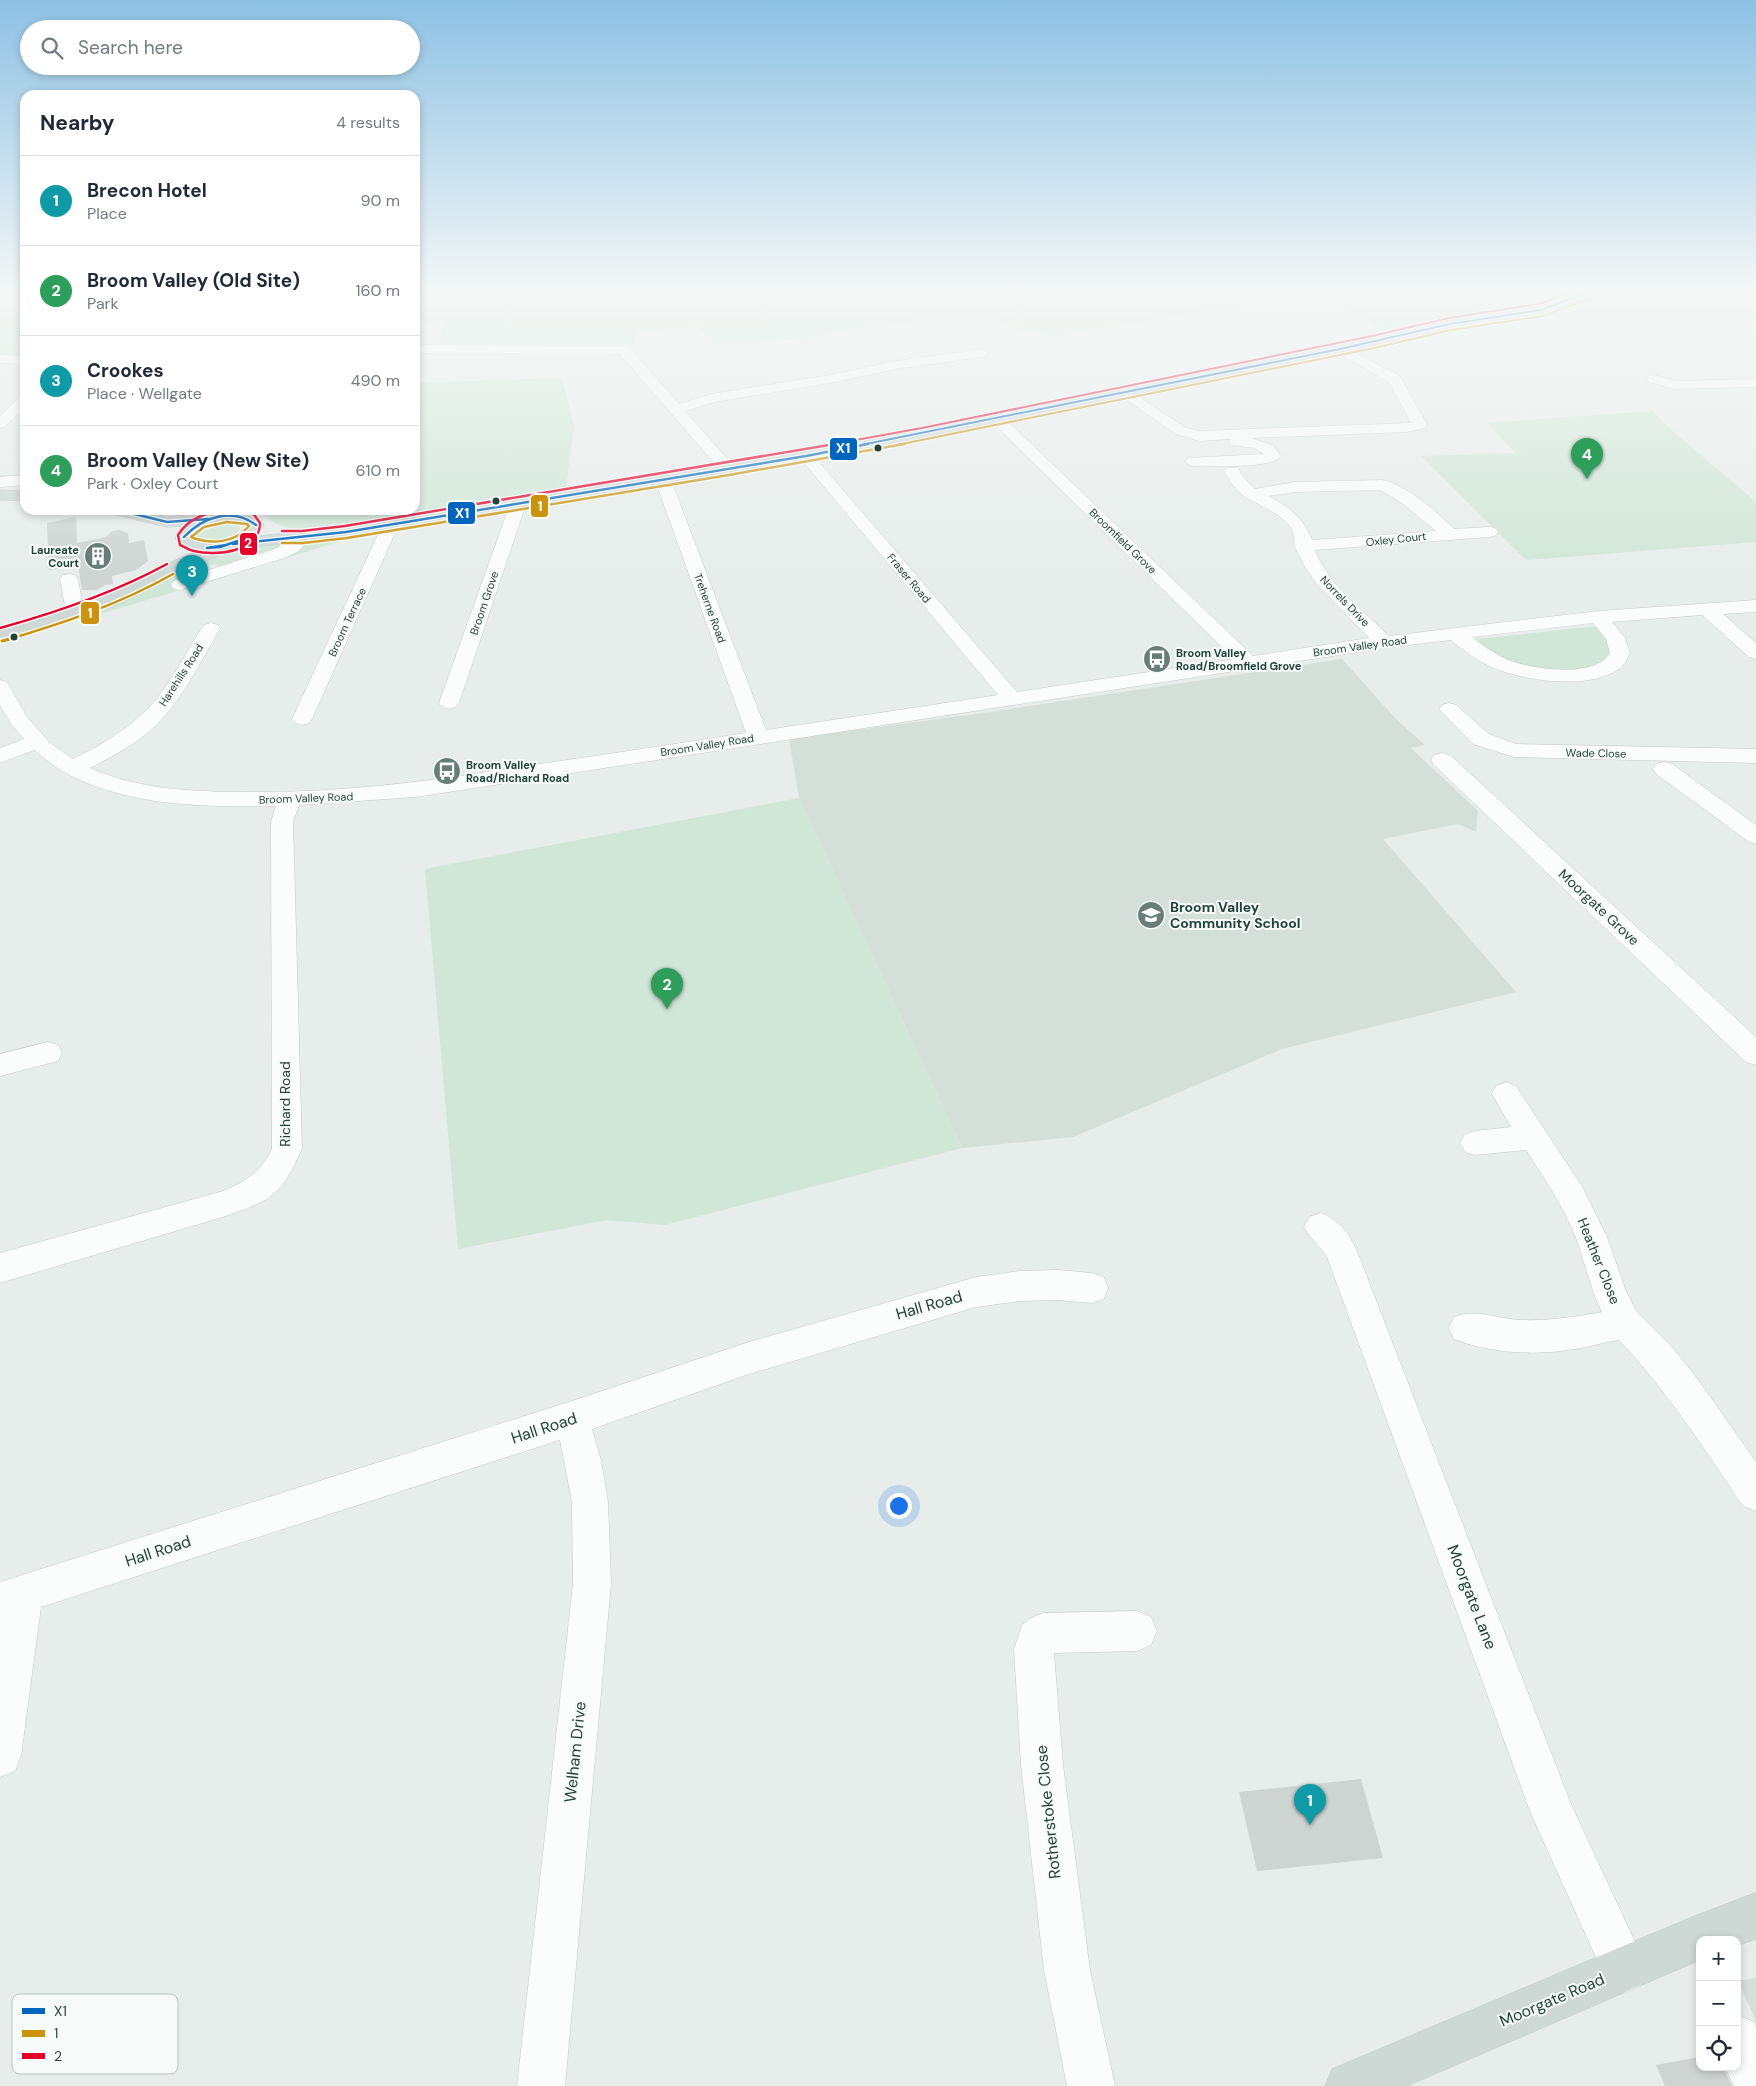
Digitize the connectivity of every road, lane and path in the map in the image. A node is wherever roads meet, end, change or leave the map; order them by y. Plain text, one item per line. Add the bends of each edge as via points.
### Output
1 (659, 387) edge
2 (778, 387) edge
3 (1146, 387) edge
4 (1400, 387) edge
5 (1122, 392) junction
6 (20, 404) edge
7 (678, 409) junction
8 (997, 419) junction
9 (0, 424) edge
10 (1199, 436) junction
11 (806, 456) junction
12 (1193, 461) dead end
13 (728, 469) junction
14 (1232, 471) dead end
15 (663, 480) junction
16 (20, 482) edge
17 (0, 489) edge
18 (1252, 494) junction
19 (20, 495) edge
20 (20, 497) edge
21 (0, 499) edge
22 (518, 504) junction
23 (138, 515) edge
24 (219, 516) edge
25 (251, 518) edge
26 (167, 522) junction
27 (391, 524) junction
28 (1489, 532) dead end
29 (1449, 534) junction
30 (282, 537) junction
31 (302, 537) junction
32 (184, 539) junction
33 (228, 545) junction
34 (1304, 545) junction
35 (170, 568) junction
36 (69, 579) dead end
37 (180, 585) dead end
38 (1756, 606) edge
39 (1706, 609) junction
40 (76, 612) junction
41 (1598, 617) junction
42 (210, 629) dead end
43 (1455, 633) junction
44 (0, 635) edge
45 (1384, 642) junction
46 (1756, 654) edge
47 (1250, 663) junction
48 (0, 686) edge
49 (1012, 700) junction
50 (449, 702) dead end
51 (1450, 709) dead end
52 (302, 719) dead end
53 (758, 737) junction
54 (36, 742) junction
55 (0, 756) edge
56 (1756, 756) edge
57 (1442, 760) dead end
58 (74, 768) junction
59 (1664, 770) dead end
60 (290, 800) junction
61 (1756, 836) edge
62 (48, 1053) dead end
63 (1756, 1054) edge
64 (0, 1065) edge
65 (1506, 1094) dead end
66 (1533, 1137) junction
67 (1475, 1143) dead end
68 (1320, 1227) dead end
69 (0, 1268) edge
70 (1092, 1288) dead end
71 (1625, 1323) junction
72 (1466, 1328) dead end
73 (572, 1420) junction
74 (1756, 1493) edge
75 (12, 1597) edge
76 (1137, 1631) dead end
77 (0, 1756) edge
78 (1756, 1916) edge
79 (1718, 1936) edge
80 (1696, 1948) edge
81 (1625, 1970) junction
82 (1741, 2047) edge
83 (1756, 2080) edge
84 (541, 2086) edge
85 (1091, 2086) edge
86 (1349, 2086) edge

1 - 7 street
2 - 7 street via 711,398
3 - 5 main road
4 - 10 street via 1420,425
5 - 8 main road
5 - 10 street via 1181,431
6 - 9 street
7 - 13 street
8 - 11 main road
8 - 47 street, Broomfield Grove
10 - 12 street via 1214,441 1264,445 1273,456 1265,460
11 - 13 main road
11 - 49 street, Fraser Road
13 - 15 main road
14 - 18 street, Norrels Drive via 1236,480
15 - 22 main road
15 - 53 street, Treherne Road
16 - 17 street
17 - 19 main road
18 - 29 street via 1383,480
18 - 34 street, Norrels Drive via 1288,515 1295,522
20 - 21 street
22 - 27 main road
22 - 50 street, Broom Grove
23 - 26 main road
24 - 25 main road
24 - 26 main road
24 - 32 main road via 191,527
25 - 30 main road via 266,532
25 - 33 main road via 251,535
26 - 32 main road
27 - 31 main road
27 - 52 street, Broom Terrace
28 - 29 street, Oxley Court
29 - 34 street, Oxley Court via 1338,545
30 - 31 main road
30 - 33 main road
31 - 37 street via 293,547 278,554 209,572
32 - 33 main road via 198,548
32 - 35 main road via 183,554
33 - 35 main road
34 - 45 street, Norrels Drive via 1308,558 1321,577
35 - 40 main road via 134,590
36 - 40 street
38 - 39 street, Broom Valley Road
39 - 41 street, Broom Valley Road
39 - 46 street
40 - 44 main road
41 - 43 street, Broom Valley Road
41 - 43 street via 1616,636 1619,644 1617,660 1603,670 1580,676 1538,674 1503,665
42 - 58 street, Harehills Road via 164,704 151,719
43 - 45 street, Broom Valley Road
45 - 47 street, Broom Valley Road
47 - 49 street, Broom Valley Road
48 - 54 street, Broom Valley Road via 10,710
49 - 53 street, Broom Valley Road
51 - 56 street, Wade Close via 1481,740 1514,750
53 - 60 street, Broom Valley Road via 416,790
54 - 55 street
54 - 58 street, Broom Valley Road
57 - 63 street, Moorgate Grove
58 - 60 street, Broom Valley Road via 123,789 159,795
59 - 61 street
60 - 69 street, Richard Road via 282,822 287,1149 280,1166 269,1182 226,1203
62 - 64 street
65 - 66 street, Heather Close
66 - 67 street
66 - 71 street, Heather Close via 1572,1197
68 - 81 street, Moorgate Lane via 1332,1236 1341,1251 1554,1814
70 - 73 street, Hall Road via 1020,1286 976,1292 749,1358
71 - 72 street via 1561,1335 1519,1336
71 - 74 street, Heather Close via 1687,1393
73 - 75 street, Hall Road
73 - 84 street, Welham Drive via 590,1502 592,1584
75 - 77 street
76 - 85 street, Rotherstoke Close via 1043,1633 1036,1639 1034,1649 1042,1765 1067,1970
78 - 79 main road, Moorgate Road
80 - 81 main road, Moorgate Road
81 - 86 main road, Moorgate Road
82 - 83 street

